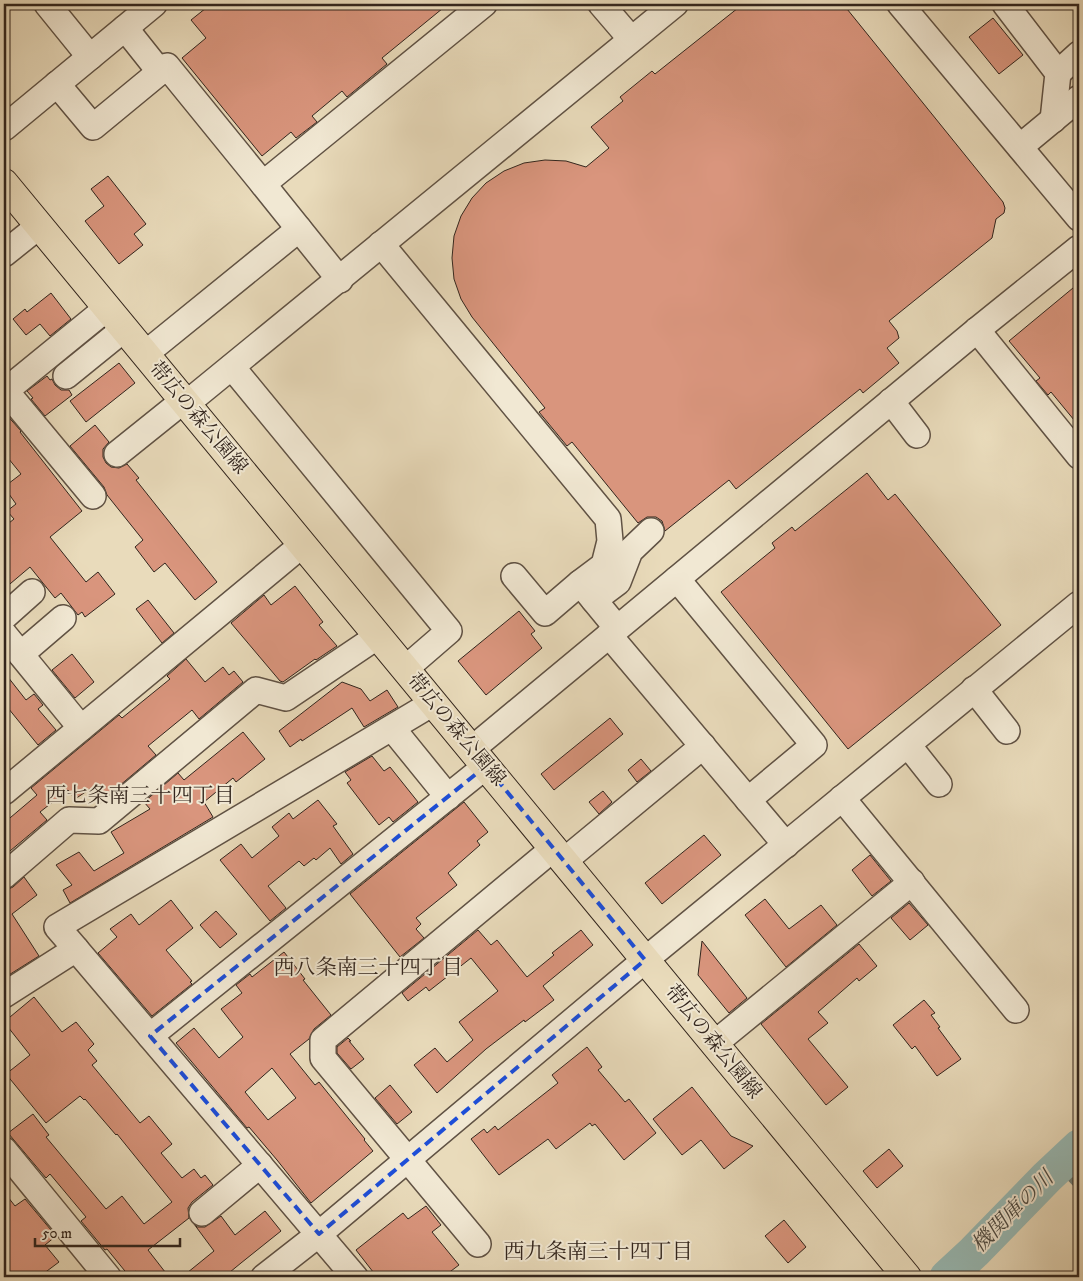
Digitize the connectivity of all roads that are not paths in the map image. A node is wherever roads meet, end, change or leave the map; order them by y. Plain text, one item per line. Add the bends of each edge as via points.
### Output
1 (47, 4) edge
2 (154, 4) edge
3 (484, 4) edge
4 (601, 4) edge
5 (675, 4) edge
6 (900, 4) edge
7 (1005, 4) edge
8 (125, 28) junction
9 (631, 39) junction
10 (1079, 54) edge
11 (90, 57) junction
12 (160, 72) junction
13 (1058, 73) junction
14 (57, 84) junction
15 (1079, 98) edge
16 (1054, 120) junction
17 (4, 128) edge
18 (1020, 147) junction
19 (4, 183) edge
20 (263, 184) junction
21 (1079, 218) edge
22 (39, 226) junction
23 (299, 229) junction
24 (380, 244) junction
25 (1079, 248) edge
26 (4, 254) edge
27 (340, 280) junction
28 (107, 308) junction
29 (124, 329) junction
30 (977, 330) junction
31 (145, 354) junction
32 (232, 367) junction
33 (66, 376) dead end
34 (4, 391) edge
35 (891, 401) junction
36 (185, 403) junction
37 (918, 435) dead end
38 (117, 454) dead end
39 (1079, 456) edge
40 (94, 496) dead end
41 (651, 531) dead end
42 (302, 544) junction
43 (514, 576) dead end
44 (677, 579) junction
45 (32, 592) dead end
46 (587, 592) junction
47 (1079, 604) edge
48 (4, 617) edge
49 (63, 618) dead end
50 (613, 632) junction
51 (4, 634) edge
52 (378, 636) junction
53 (21, 654) junction
54 (405, 669) junction
55 (974, 689) junction
56 (433, 703) junction
57 (81, 728) junction
58 (392, 728) junction
59 (1007, 731) dead end
60 (703, 746) junction
61 (908, 746) junction
62 (479, 757) junction
63 (939, 784) dead end
64 (4, 792) edge
65 (448, 797) junction
66 (842, 798) junction
67 (748, 800) junction
68 (786, 844) junction
69 (559, 855) junction
70 (4, 876) edge
71 (912, 882) junction
72 (76, 950) junction
73 (645, 960) junction
74 (4, 995) edge
75 (1016, 1010) dead end
76 (150, 1036) junction
77 (714, 1044) junction
78 (4, 1150) edge
79 (407, 1160) junction
80 (260, 1165) junction
81 (202, 1213) dead end
82 (318, 1234) junction
83 (478, 1244) dead end
84 (902, 1271) edge
85 (108, 1277) edge
86 (264, 1277) edge
87 (355, 1277) edge

1 - 11 street
2 - 8 street
3 - 20 street
4 - 9 street
5 - 9 street
6 - 18 street
7 - 13 street
8 - 11 street
8 - 12 street
9 - 24 street
10 - 13 street
11 - 14 street
12 - 14 street via 93,127
12 - 20 street via 167,66
13 - 16 street
14 - 17 street
15 - 16 street
16 - 18 street
18 - 21 street
19 - 22 main road, 帯広の森公園線
20 - 23 street
22 - 26 street
22 - 28 main road, 帯広の森公園線
23 - 27 street
23 - 31 street
24 - 27 street
24 - 46 street via 608,519 610,541 604,565
25 - 30 street
27 - 32 street
28 - 29 main road, 帯広の森公園線
28 - 34 street
29 - 31 main road, 帯広の森公園線
29 - 33 street
30 - 35 street
30 - 39 street
31 - 36 main road, 帯広の森公園線
32 - 36 street
32 - 54 street via 449,631
34 - 40 street
35 - 37 street
35 - 44 street
36 - 38 street
36 - 42 main road, 帯広の森公園線
41 - 46 street via 630,551 618,582
42 - 52 main road, 帯広の森公園線
42 - 57 street
43 - 46 street via 545,613
44 - 50 street
44 - 67 street via 814,745
45 - 48 street
46 - 50 street
47 - 55 street
49 - 53 street
50 - 60 street
50 - 62 street
51 - 53 street
52 - 54 main road, 帯広の森公園線
52 - 70 street via 286,698 256,690 100,821 69,820
53 - 57 street
54 - 56 main road, 帯広の森公園線
55 - 59 street
55 - 61 street
56 - 58 street
56 - 62 main road, 帯広の森公園線
57 - 64 street
58 - 65 street
58 - 72 street via 57,927
60 - 67 street
60 - 69 street
61 - 63 street
61 - 66 street
62 - 65 street
62 - 69 main road, 帯広の森公園線
65 - 76 street
66 - 68 street
66 - 71 street
67 - 68 street
68 - 73 street
69 - 73 main road, 帯広の森公園線
69 - 79 street via 323,1040 323,1058
71 - 75 street
71 - 77 street
72 - 74 street
72 - 76 street
73 - 77 main road, 帯広の森公園線
73 - 79 street
76 - 80 street
77 - 84 main road, 帯広の森公園線
78 - 85 street
79 - 82 street
79 - 83 street
80 - 81 street
80 - 82 street
82 - 86 street
82 - 87 street

